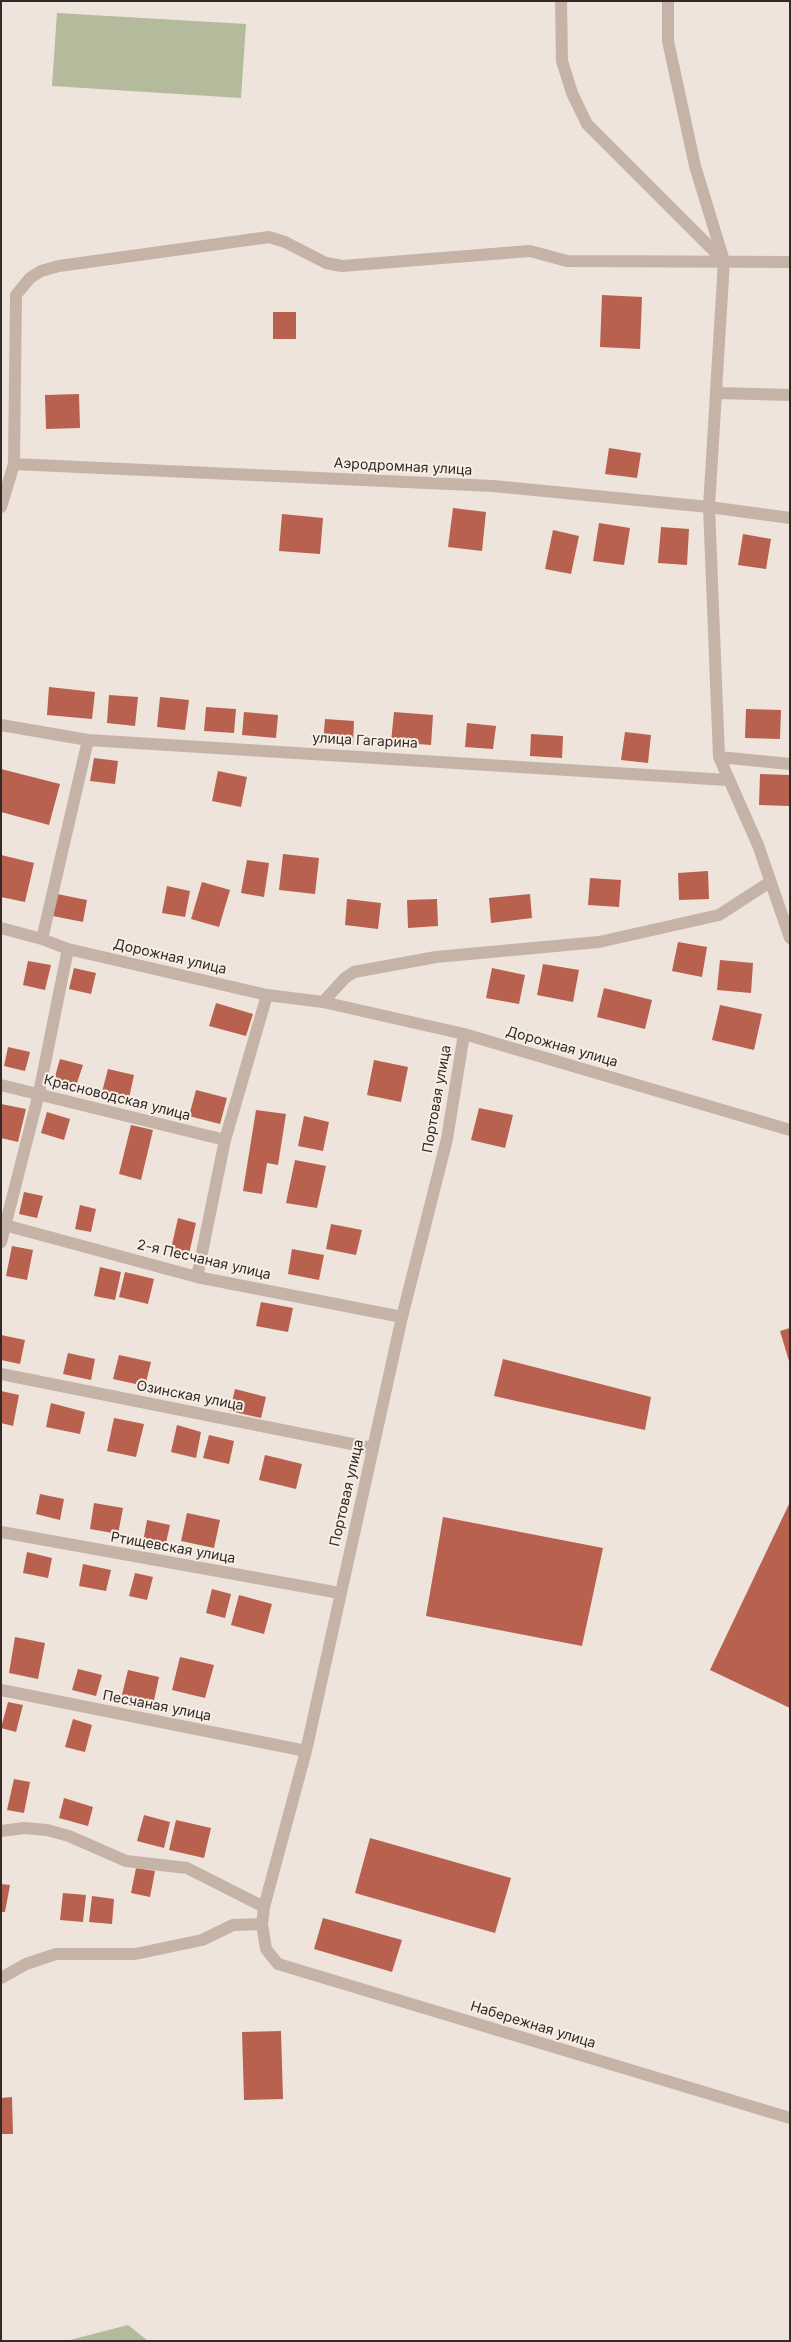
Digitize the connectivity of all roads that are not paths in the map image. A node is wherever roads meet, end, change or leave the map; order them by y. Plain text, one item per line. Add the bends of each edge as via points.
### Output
1 (561, 1) edge
2 (668, 1) edge
3 (724, 261) junction
4 (790, 262) edge
5 (717, 393) junction
6 (790, 395) edge
7 (14, 464) junction
8 (1, 507) edge
9 (710, 507) junction
10 (790, 518) edge
11 (1, 725) edge
12 (88, 740) junction
13 (719, 757) junction
14 (790, 764) edge
15 (727, 780) junction
16 (770, 882) junction
17 (1, 928) edge
18 (790, 938) edge
19 (42, 939) junction
20 (68, 949) junction
21 (267, 995) junction
22 (322, 1002) junction
23 (464, 1034) junction
24 (1, 1085) edge
25 (39, 1093) junction
26 (790, 1130) edge
27 (225, 1140) junction
28 (3, 1225) edge
29 (1, 1242) edge
30 (197, 1277) junction
31 (402, 1317) junction
32 (1, 1374) edge
33 (372, 1448) junction
34 (1, 1532) edge
35 (340, 1593) junction
36 (1, 1690) edge
37 (306, 1751) junction
38 (1, 1831) edge
39 (264, 1907) junction
40 (262, 1924) junction
41 (271, 1956) joint
42 (1, 1978) edge
43 (790, 2118) edge

1 - 3 street via 562,61 572,93 587,124
2 - 3 street via 668,41 692,156
3 - 4 street
3 - 5 street
3 - 7 street via 567,261 530,252 342,266 326,263 269,237 50,268 30,278 16,296
5 - 6 street
5 - 9 street
7 - 8 street
7 - 9 street, Аэродромная улица via 493,486
9 - 10 street, Аэродромная улица
9 - 13 street
11 - 12 street, улица Гагарина
12 - 15 street, улица Гагарина
12 - 19 street
13 - 14 street
13 - 15 street
15 - 16 street via 758,845
16 - 18 street
16 - 22 street via 719,916 599,942 436,958 354,972
17 - 19 street, Дорожная улица
19 - 20 street, Дорожная улица
20 - 21 street, Дорожная улица
20 - 25 street
21 - 22 street, Дорожная улица
21 - 27 street
22 - 23 street, Дорожная улица
23 - 26 street, Дорожная улица
23 - 31 street, Портовая улица via 447,1138
24 - 25 street, Красноводская улица
25 - 27 street, Красноводская улица
25 - 28 street
27 - 30 street
28 - 29 street
28 - 30 street, 2-я Песчаная улица
30 - 31 street, 2-я Песчаная улица
31 - 33 street, Портовая улица
32 - 33 street, Озинская улица
33 - 35 street, Портовая улица
34 - 35 street, Ртищевская улица
35 - 37 street, Портовая улица
36 - 37 street, Песчаная улица
37 - 39 street, Портовая улица
38 - 39 street via 47,1830 126,1861 187,1868
39 - 40 street, Портовая улица
40 - 41 street, Портовая улица via 266,1949
40 - 42 street via 234,1925 202,1940 135,1954 56,1954 26,1964
41 - 43 street, Набережная улица via 278,1964

